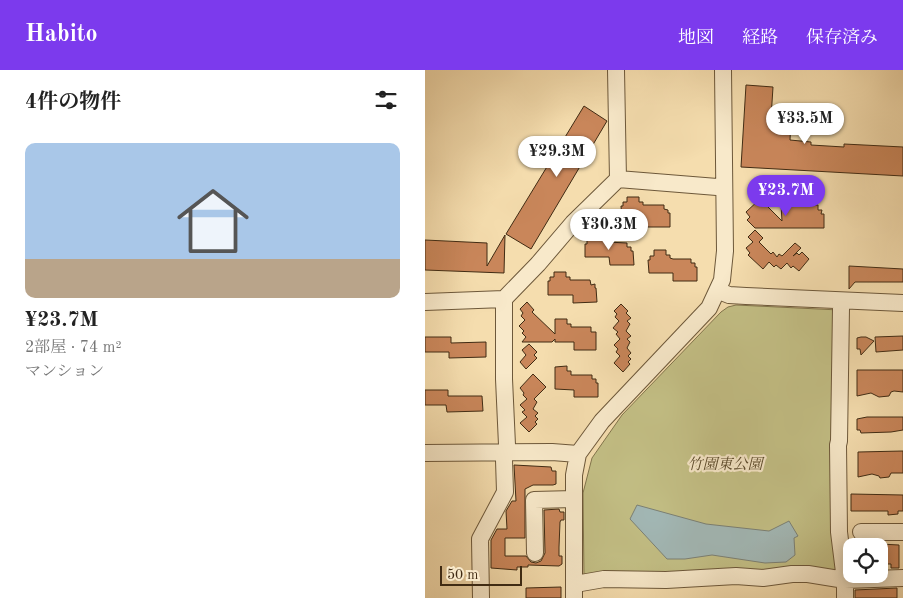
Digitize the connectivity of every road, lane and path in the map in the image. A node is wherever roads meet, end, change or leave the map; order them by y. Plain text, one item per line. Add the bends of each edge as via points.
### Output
1 (616, 70) edge
2 (723, 70) edge
3 (618, 179) junction
4 (717, 187) dead end
5 (719, 291) junction
6 (504, 299) junction
7 (425, 302) edge
8 (903, 303) edge
9 (841, 308) dead end
10 (506, 453) junction
11 (425, 454) edge
12 (578, 454) junction
13 (574, 499) junction
14 (861, 532) dead end
15 (903, 532) edge
16 (535, 553) dead end
17 (843, 564) edge
18 (903, 578) edge
19 (888, 579) edge
20 (843, 580) edge
21 (581, 583) dead end
22 (845, 583) edge
23 (481, 598) edge
24 (574, 598) edge
25 (845, 598) edge

1 - 3 street
2 - 5 street via 725,251
3 - 4 street
3 - 6 street
5 - 8 street via 729,295
5 - 12 street via 709,308 602,422
6 - 7 street
6 - 10 street
9 - 17 street via 838,444 839,532
10 - 11 street
10 - 12 street
10 - 23 street via 505,492 480,539
12 - 13 street
13 - 16 street via 534,500
13 - 24 street
14 - 15 street
18 - 19 street
20 - 21 street via 792,574 763,578 604,579
22 - 25 street

